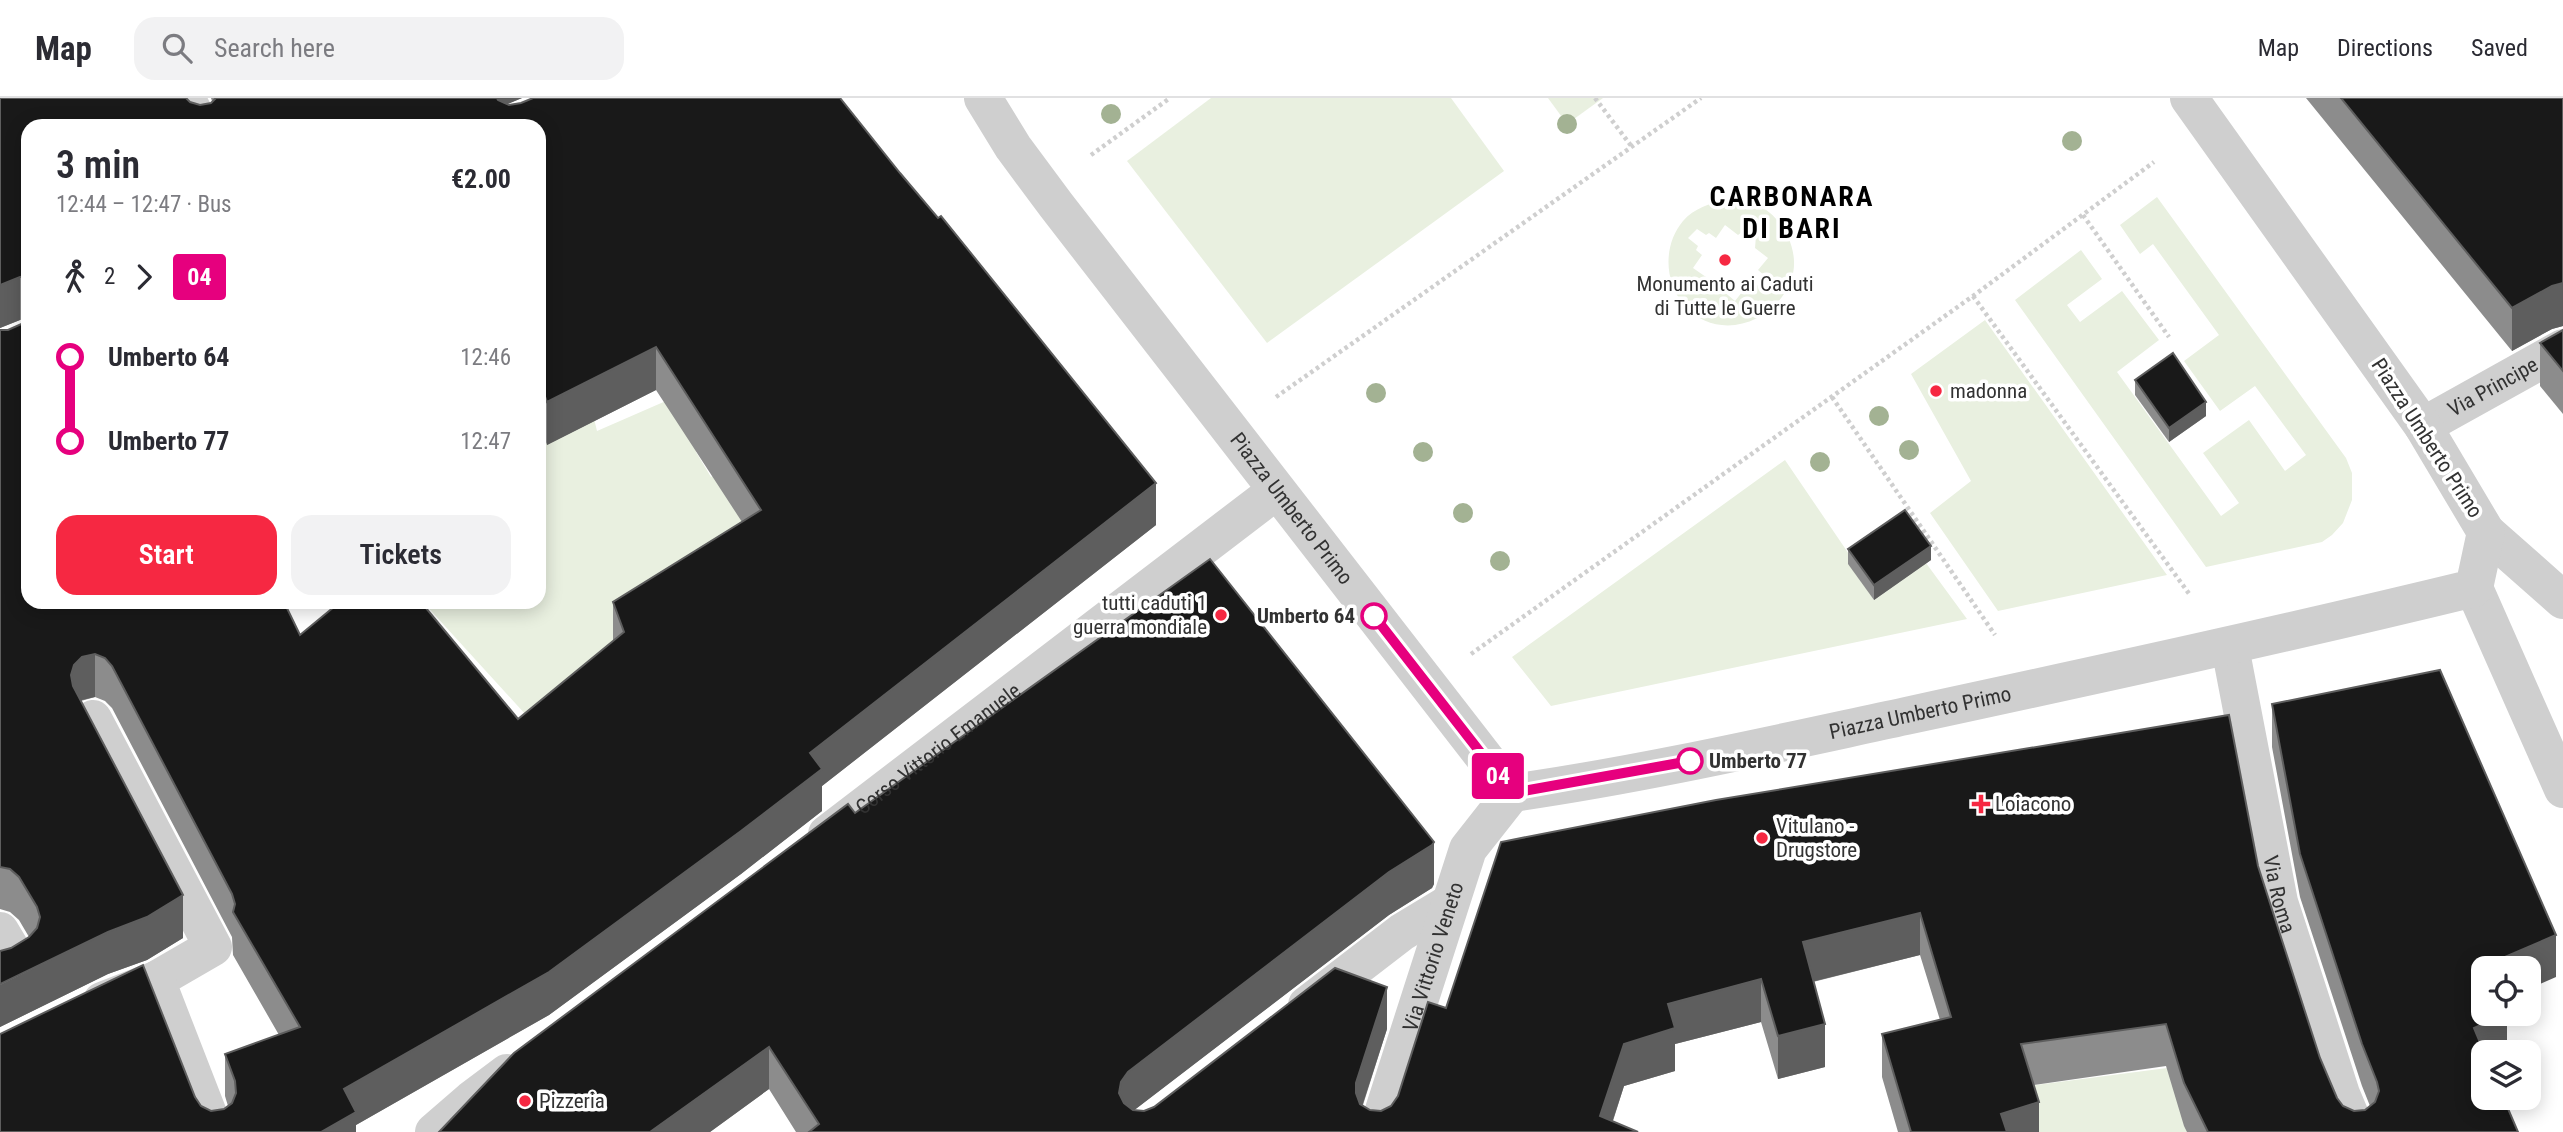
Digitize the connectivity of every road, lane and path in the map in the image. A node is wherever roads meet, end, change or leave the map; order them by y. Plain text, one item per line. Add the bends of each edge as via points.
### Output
1 (186, 98) edge
2 (983, 98) edge
3 (1010, 98) edge
4 (1170, 98) edge
5 (1595, 98) edge
6 (1700, 98) edge
7 (2189, 98) edge
8 (197, 119) edge
9 (1013, 146) junction
10 (1632, 147) junction
11 (1091, 155) dead end
12 (2154, 162) dead end
13 (2082, 215) junction
14 (1973, 296) junction
15 (2169, 337) dead end
16 (2563, 348) edge
17 (1276, 397) dead end
18 (1832, 397) junction
19 (2423, 426) junction
20 (1276, 491) junction
21 (2486, 532) junction
22 (2474, 588) junction
23 (2190, 595) dead end
24 (2563, 600) edge
25 (1995, 635) dead end
26 (2230, 647) junction
27 (1471, 654) dead end
28 (93, 719) edge
29 (2563, 789) edge
30 (1512, 793) junction
31 (798, 857) edge
32 (1450, 903) junction
33 (0, 931) edge
34 (0, 972) edge
35 (156, 980) junction
36 (71, 1017) edge
37 (1283, 1024) edge
38 (536, 1051) edge
39 (215, 1132) edge
40 (433, 1132) edge
41 (1377, 1132) edge
42 (2357, 1132) edge

1 - 8 street
2 - 9 street, Piazza Umberto Primo
3 - 9 street
4 - 11 path
5 - 10 path
6 - 10 path
7 - 19 street, Piazza Umberto Primo
9 - 20 street, Piazza Umberto Primo
10 - 17 path
12 - 13 path
13 - 14 path
13 - 15 path
14 - 18 path
14 - 23 path
16 - 19 street, Via Principe
18 - 25 path
18 - 27 path
19 - 21 street, Piazza Umberto Primo
20 - 30 street, Piazza Umberto Primo
20 - 31 street, Corso Vittorio Emanuele
21 - 22 street, Piazza Umberto Primo
21 - 24 street
22 - 26 street, Piazza Umberto Primo
22 - 29 street
26 - 30 street, Piazza Umberto Primo via 1766,746
26 - 42 street, Via Roma via 2279,902 2340,1094
28 - 35 street via 213,947
30 - 32 street, Via Vittorio Veneto via 1468,849
32 - 37 street via 1402,932
32 - 41 street, Via Vittorio Veneto
33 - 34 street via 18,961
35 - 36 street
35 - 39 street
38 - 40 street

